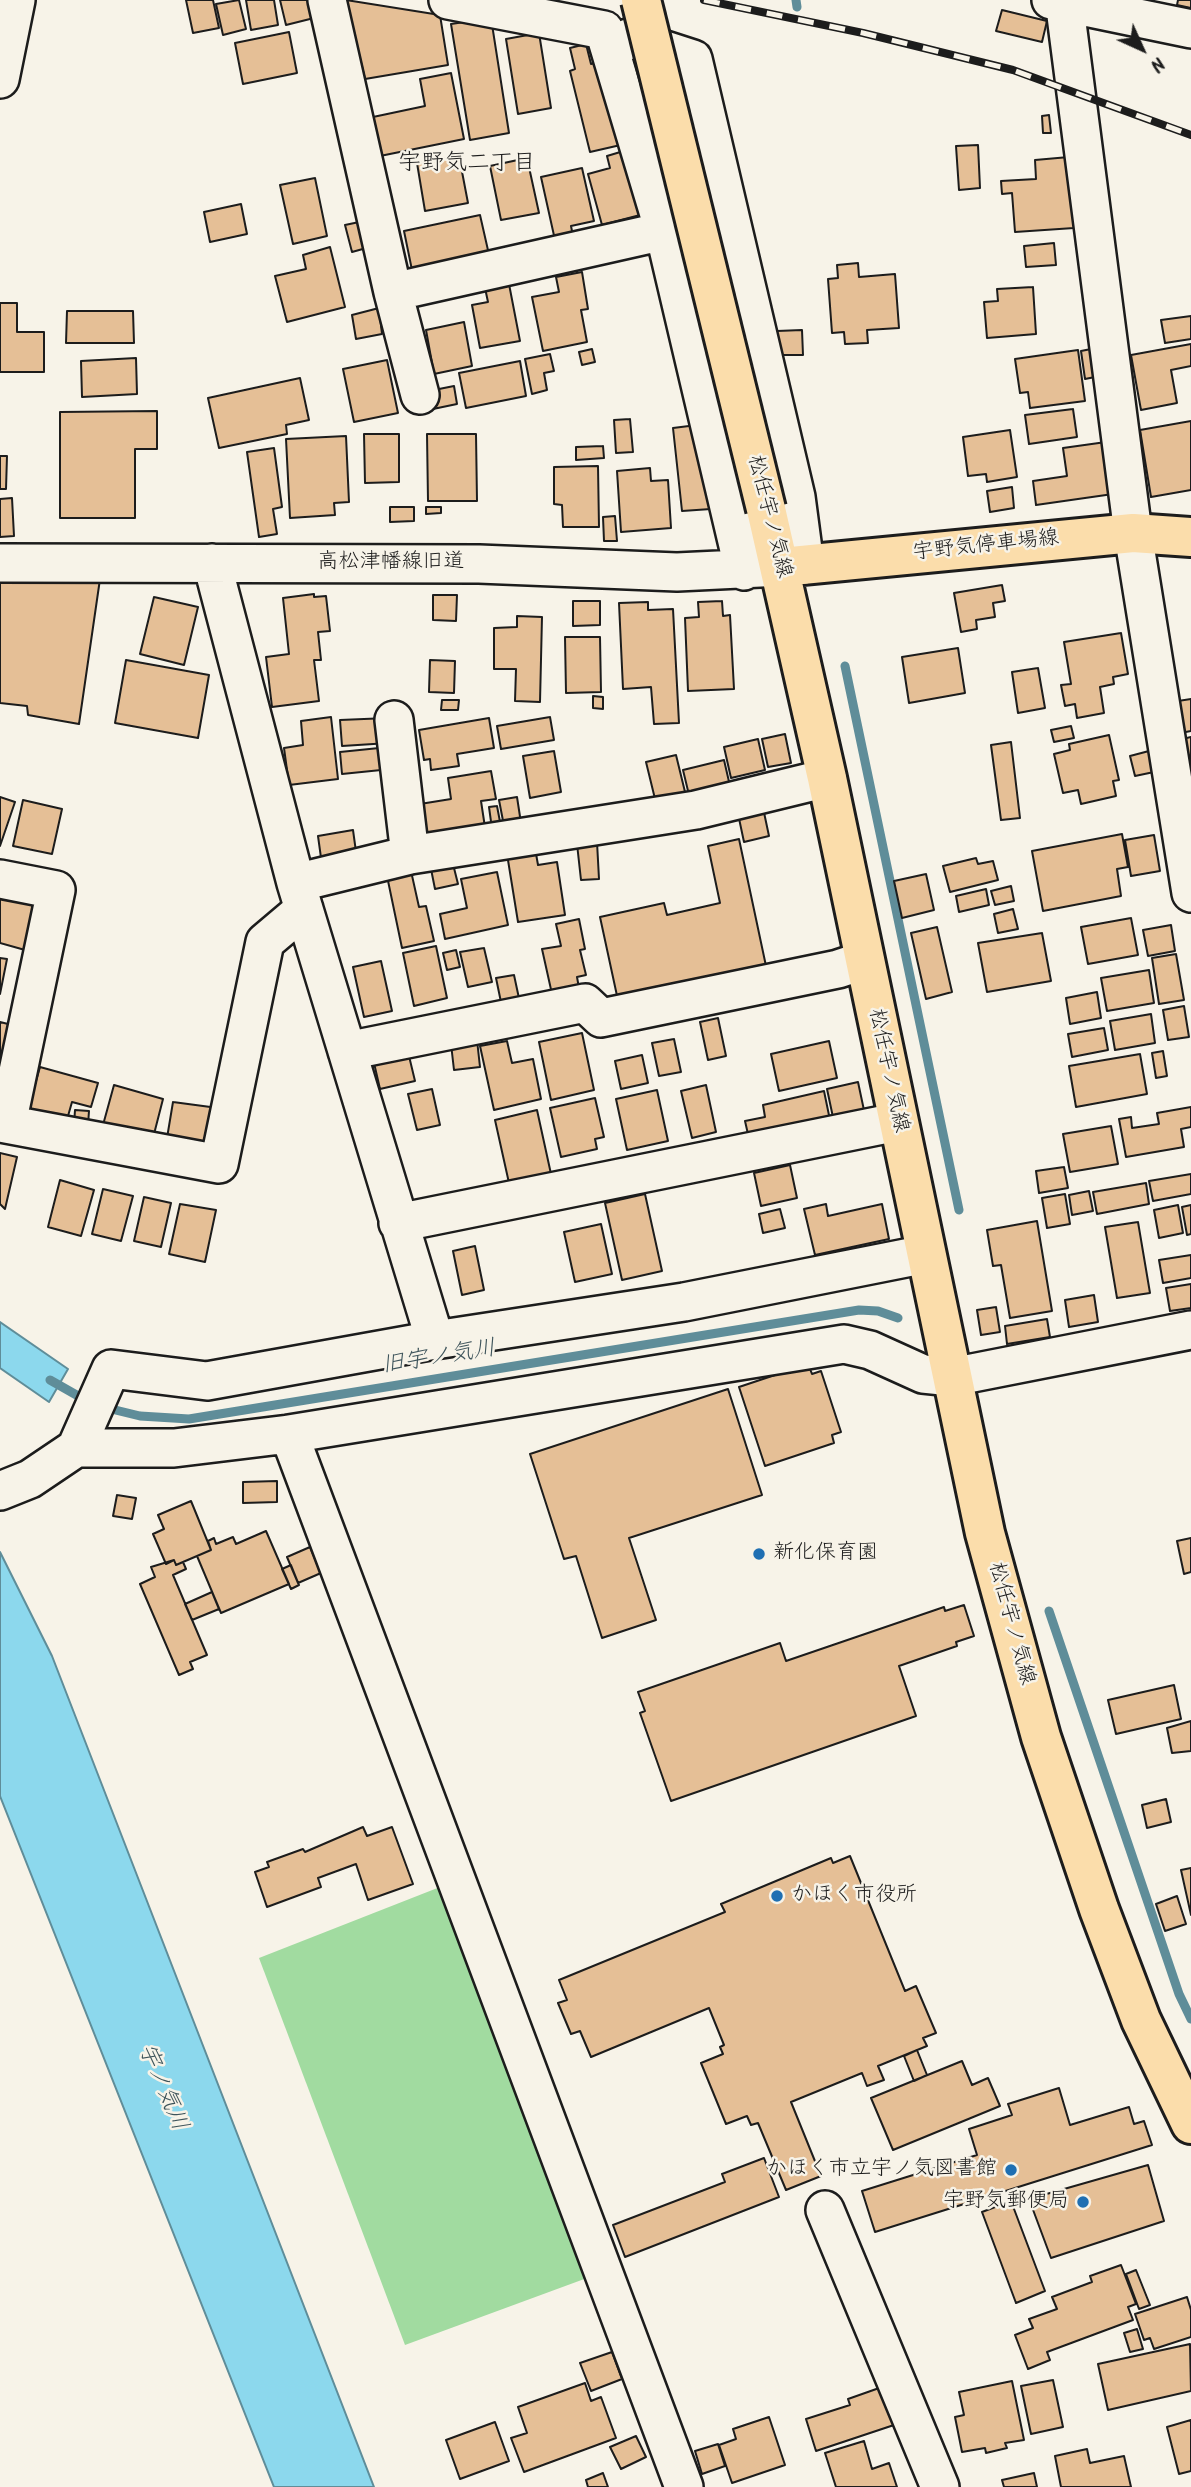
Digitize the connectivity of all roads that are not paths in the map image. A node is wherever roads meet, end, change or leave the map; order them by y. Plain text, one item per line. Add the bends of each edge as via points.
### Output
1 (16, 0) edge
2 (327, 0) edge
3 (448, 0) edge
4 (641, 0) edge
5 (1060, 1) edge
6 (1191, 29) edge
7 (604, 30) junction
8 (2, 61) edge
9 (664, 231) junction
10 (393, 292) junction
11 (420, 395) dead end
12 (1133, 533) junction
13 (1191, 537) edge
14 (0, 563) edge
15 (212, 563) junction
16 (777, 568) junction
17 (394, 720) dead end
18 (827, 778) junction
19 (410, 855) junction
20 (0, 879) edge
21 (1191, 893) edge
22 (300, 896) junction
23 (865, 960) junction
24 (347, 1051) junction
25 (897, 1122) junction
26 (4, 1124) edge
27 (398, 1223) junction
28 (926, 1254) junction
29 (1191, 1330) edge
30 (435, 1340) junction
31 (952, 1377) junction
32 (289, 1434) junction
33 (81, 1435) junction
34 (15, 1485) edge
35 (1191, 2124) edge
36 (825, 2210) dead end
37 (684, 2487) edge
38 (940, 2487) edge

1 - 8 street
2 - 10 street
3 - 7 street
4 - 16 main road, 松任宇ノ気線, bridge
5 - 6 street
5 - 12 street
7 - 9 street
7 - 16 street via 693,59 796,497
9 - 10 street
9 - 16 street
10 - 11 street
12 - 13 main road, 宇野気停車場線
12 - 16 main road, 宇野気停車場線
12 - 21 street
14 - 15 street, 高松津幡線旧道
15 - 16 street, 高松津幡線旧道 via 480,564 677,572
15 - 22 street
16 - 18 main road, 松任宇ノ気線
17 - 19 street
18 - 19 street via 696,810
18 - 23 main road, 松任宇ノ気線
19 - 22 street
20 - 26 street via 56,890
22 - 24 street
22 - 26 street via 265,942 219,1164
23 - 24 street via 601,1018 585,1003
23 - 25 main road, 松任宇ノ気線
24 - 27 street
25 - 27 street
25 - 28 main road, 松任宇ノ気線
27 - 30 street
28 - 30 street via 684,1302
28 - 31 main road, 松任宇ノ気線
29 - 31 street
30 - 33 street via 207,1381 111,1369
31 - 32 street via 923,1374 870,1350 844,1344
31 - 35 main road, 松任宇ノ気線 via 985,1533 1041,1737 1141,2020
32 - 33 street via 174,1448
32 - 37 street
33 - 34 street
36 - 38 street

